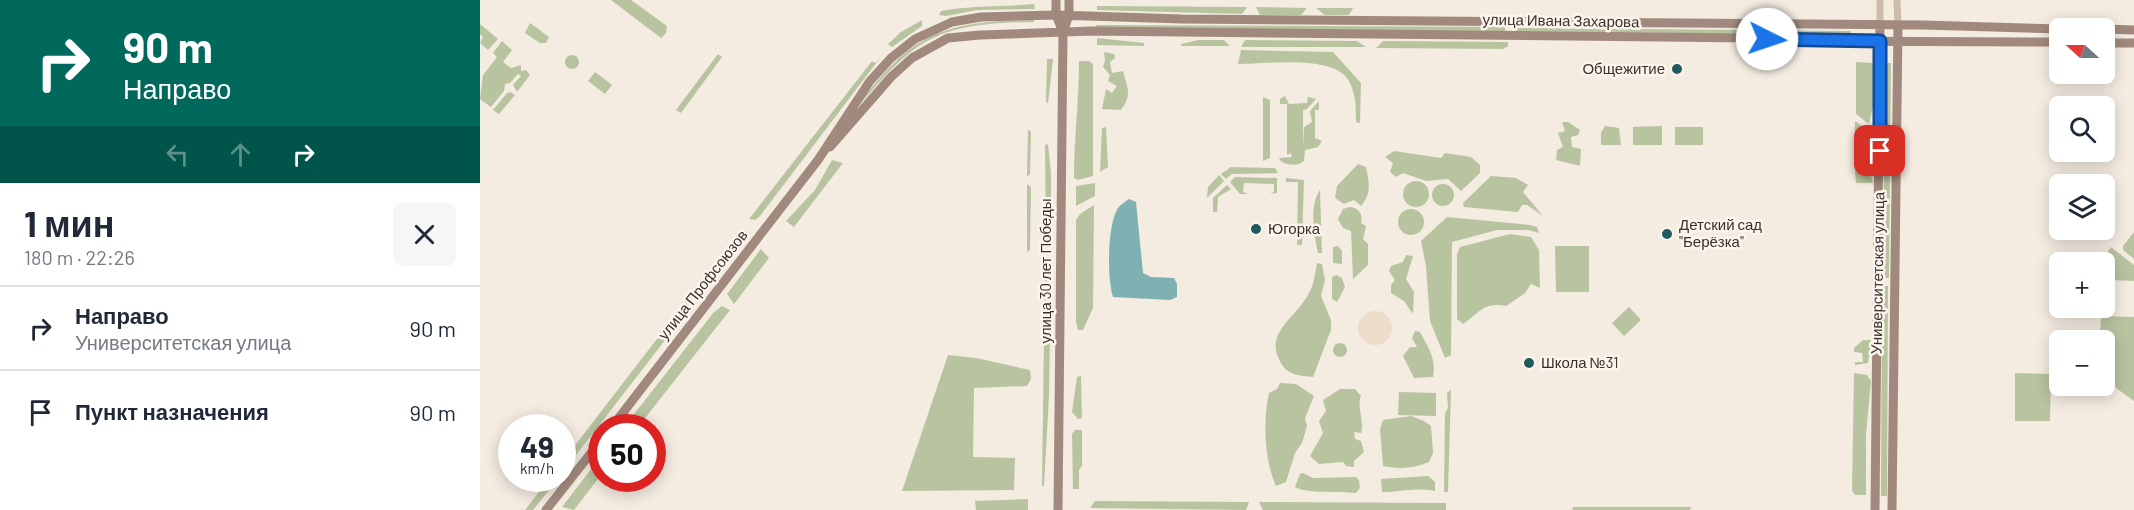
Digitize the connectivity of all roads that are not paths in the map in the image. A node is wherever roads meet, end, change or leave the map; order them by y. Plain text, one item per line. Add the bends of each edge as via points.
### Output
1 (1056, 0) edge
2 (1069, 0) edge
3 (1880, 0) edge
4 (1897, 0) edge
5 (1056, 15) junction
6 (1069, 15) junction
7 (1898, 25) junction
8 (1880, 26) junction
9 (2049, 29) edge
10 (2115, 29) edge
11 (2134, 30) edge
12 (1063, 32) junction
13 (1880, 41) junction
14 (1898, 41) junction
15 (2049, 42) edge
16 (2115, 43) edge
17 (2134, 43) edge
18 (818, 160) junction
19 (621, 414) edge
20 (588, 457) edge
21 (546, 510) edge
22 (1058, 510) edge
23 (1875, 510) edge
24 (1892, 510) edge

1 - 5 main road, улица 30 лет Победы
2 - 6 main road, улица 30 лет Победы
3 - 8 street, Университетская улица
4 - 7 street, Университетская улица
5 - 6 main road, улица Ивана Захарова
5 - 12 main road, улица 30 лет Победы
5 - 18 main road, улица Профсоюзов via 981,17 936,28 915,39 870,81
6 - 8 main road, улица Ивана Захарова
6 - 12 main road, улица 30 лет Победы
7 - 8 main road, улица Ивана Захарова
7 - 9 main road, улица Ивана Захарова
7 - 14 main road, Университетская улица
8 - 13 main road, Университетская улица
10 - 11 main road
12 - 13 main road, улица Ивана Захарова
12 - 18 main road, улица Профсоюзов via 969,36 929,47 891,77
12 - 22 main road, улица 30 лет Победы
13 - 14 main road, улица Ивана Захарова
13 - 23 main road, Университетская улица
14 - 15 main road, улица Ивана Захарова
14 - 24 main road, Университетская улица
16 - 17 main road
18 - 19 main road, улица Профсоюзов
20 - 21 main road

